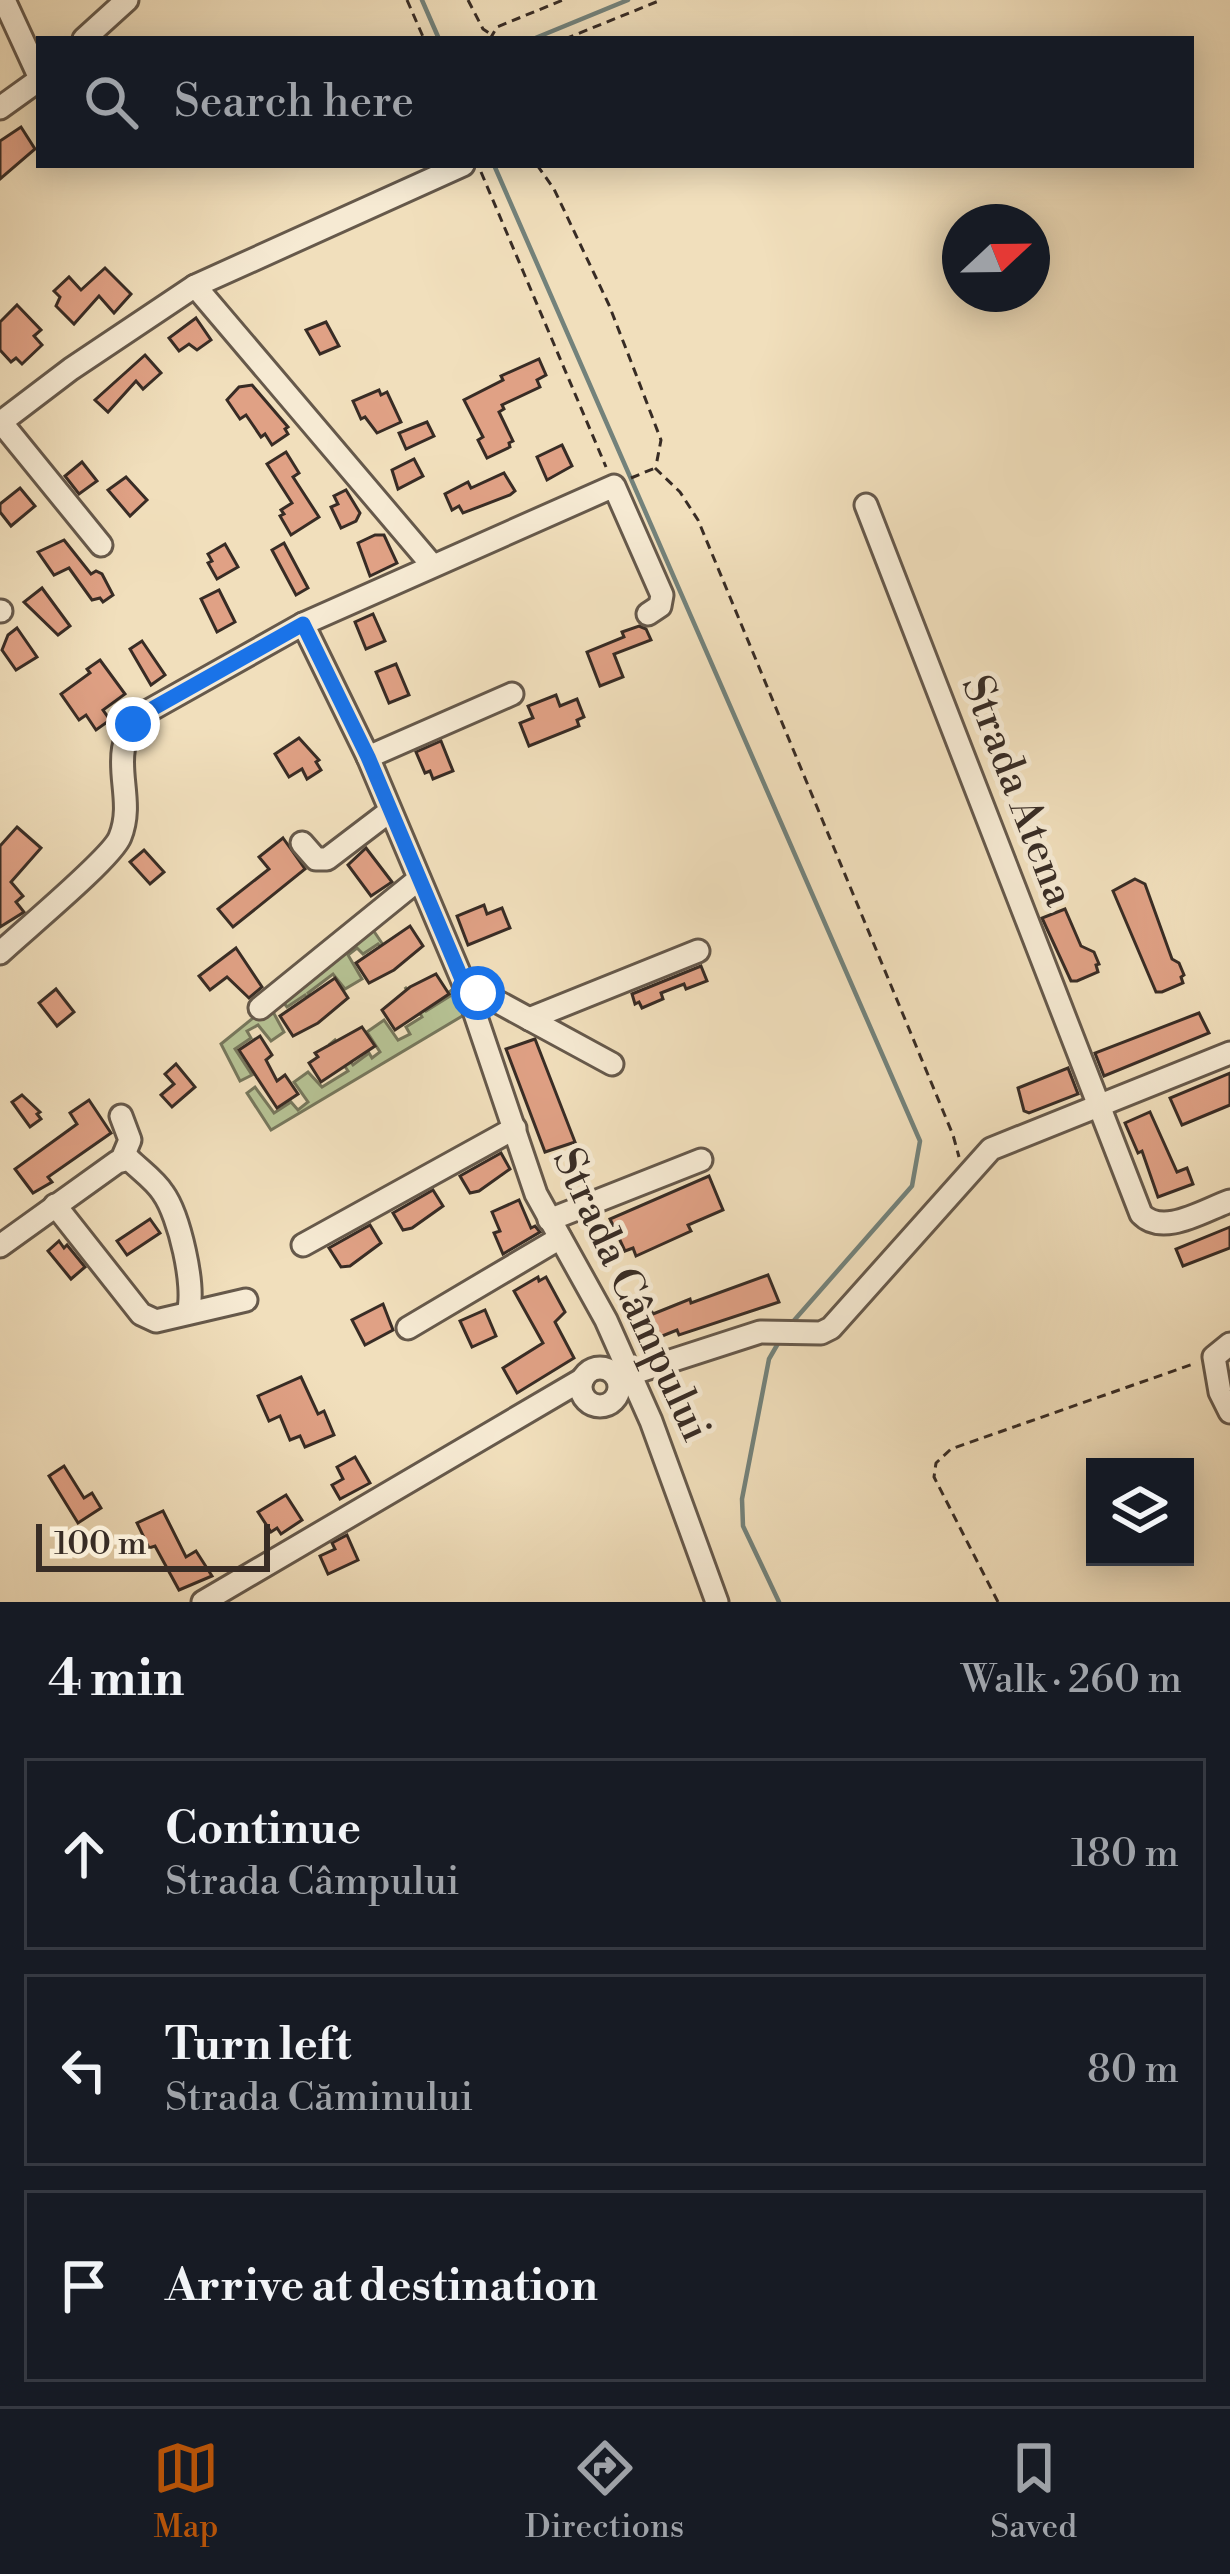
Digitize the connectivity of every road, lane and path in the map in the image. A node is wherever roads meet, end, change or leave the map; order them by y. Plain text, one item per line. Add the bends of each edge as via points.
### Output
1 (4, 0) edge
2 (128, 0) edge
3 (407, 0) edge
4 (468, 0) edge
5 (563, 0) edge
6 (661, 0) edge
7 (87, 36) edge
8 (423, 36) edge
9 (489, 36) edge
10 (491, 36) edge
11 (572, 36) edge
12 (36, 71) edge
13 (36, 80) edge
14 (0, 108) edge
15 (457, 168) edge
16 (479, 168) edge
17 (539, 168) edge
18 (195, 286) junction
19 (0, 422) edge
20 (614, 486) junction
21 (866, 505) dead end
22 (101, 545) dead end
23 (432, 565) junction
24 (649, 614) dead end
25 (303, 624) junction
26 (512, 694) dead end
27 (368, 757) junction
28 (390, 811) junction
29 (302, 842) dead end
30 (419, 879) junction
31 (698, 951) dead end
32 (0, 953) edge
33 (469, 996) junction
34 (260, 1008) dead end
35 (529, 1019) junction
36 (1230, 1053) edge
37 (612, 1064) dead end
38 (1097, 1104) junction
39 (121, 1116) dead end
40 (515, 1128) junction
41 (122, 1159) junction
42 (700, 1160) dead end
43 (964, 1176) junction
44 (1230, 1201) edge
45 (56, 1205) junction
46 (554, 1229) junction
47 (303, 1245) dead end
48 (0, 1246) edge
49 (246, 1300) dead end
50 (188, 1312) junction
51 (408, 1328) dead end
52 (1222, 1350) edge
53 (624, 1376) junction
54 (583, 1379) junction
55 (1230, 1412) edge
56 (203, 1602) edge
57 (717, 1602) edge
58 (998, 1602) edge

1 - 12 street
2 - 7 street
3 - 8 path
4 - 9 path
5 - 10 path
6 - 11 path
13 - 14 street
15 - 18 street
16 - 20 path
17 - 43 path via 609,305 661,440 651,469 698,520
18 - 19 street
18 - 23 street
19 - 22 street
20 - 23 street
20 - 24 street via 662,596
21 - 38 street, Strada Atena
23 - 25 street
25 - 27 street, Strada Câmpului
25 - 32 street via 133,724 122,753 117,843
26 - 27 street
27 - 28 street, Strada Câmpului
28 - 29 street via 327,859 316,859
28 - 30 street, Strada Câmpului
30 - 33 street, Strada Câmpului
30 - 34 street
31 - 35 street
33 - 35 street via 487,996
33 - 40 street, Strada Câmpului
35 - 37 street
36 - 38 street
38 - 43 street via 1010,1139
38 - 44 street, Strada Atena via 1145,1220 1162,1225
39 - 41 street via 130,1140
40 - 46 street, Strada Câmpului
40 - 47 street
41 - 45 street
41 - 50 street via 163,1192 179,1229
42 - 46 street
43 - 53 street via 831,1328 775,1329
45 - 48 street
45 - 50 street via 141,1314 156,1321
46 - 51 street
46 - 53 street, Strada Câmpului via 606,1320
49 - 50 street
52 - 55 street via 1220,1392
52 - 58 path via 951,1449 936,1463 934,1477
53 - 54 street via 602,1368
53 - 54 street via 601,1406 585,1397
53 - 57 street, Strada Câmpului
54 - 56 street

